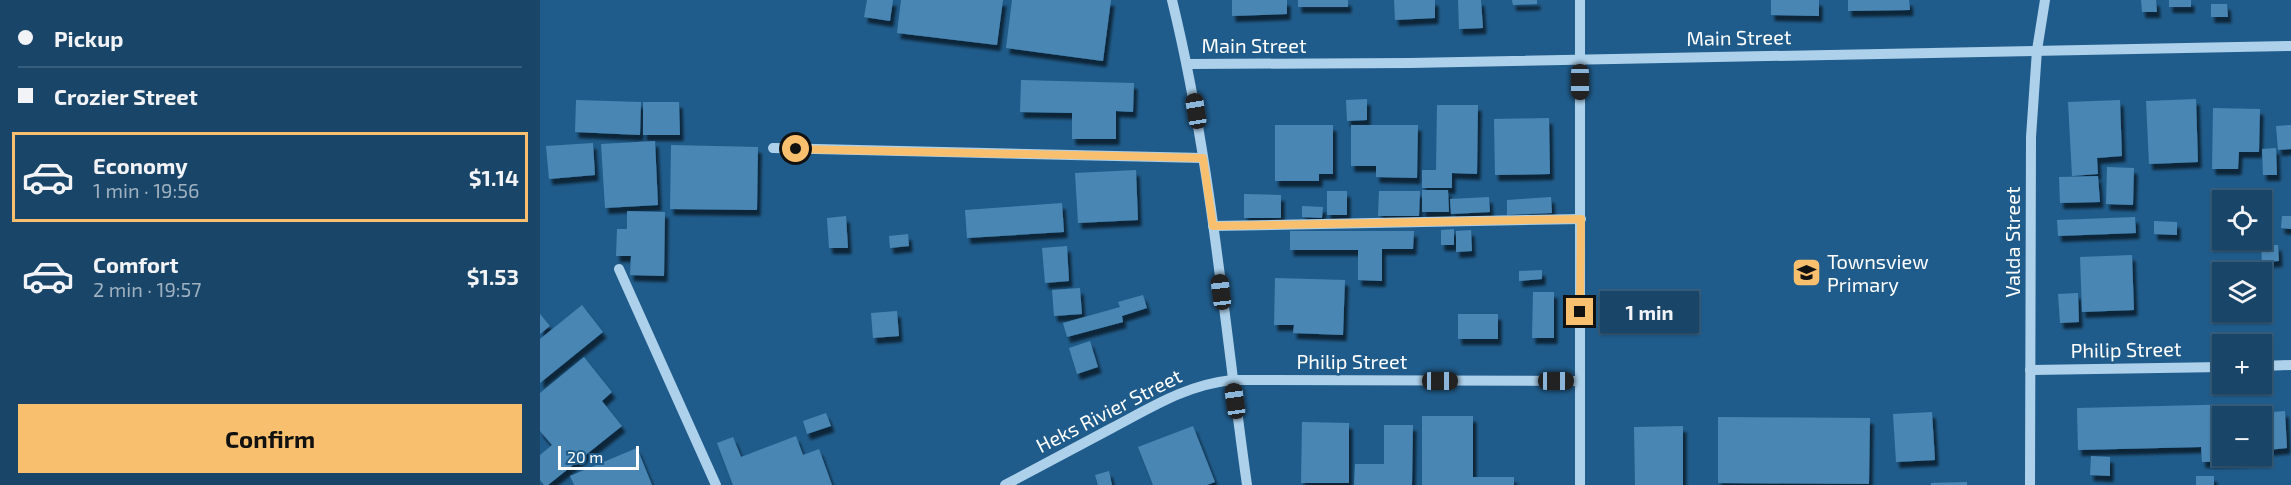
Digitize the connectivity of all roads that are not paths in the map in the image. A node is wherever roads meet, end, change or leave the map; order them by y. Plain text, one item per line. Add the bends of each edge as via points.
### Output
1 (1172, 0) edge
2 (1580, 0) edge
3 (2045, 0) edge
4 (2291, 46) edge
5 (2037, 50) junction
6 (1580, 60) junction
7 (1188, 64) junction
8 (772, 148) dead end
9 (1203, 158) junction
10 (1581, 219) junction
11 (1213, 226) junction
12 (619, 269) dead end
13 (2291, 365) edge
14 (2212, 366) edge
15 (2272, 366) edge
16 (2030, 370) junction
17 (1232, 380) junction
18 (1579, 381) junction
19 (1010, 484) edge
20 (716, 485) edge
21 (1246, 485) edge
22 (1580, 485) edge
23 (2030, 485) edge

1 - 7 street
2 - 6 street
3 - 5 street, Valda Street
4 - 5 street, Main Street
5 - 6 street, Main Street
5 - 16 street, Valda Street via 2031,137
6 - 7 street, Main Street
6 - 10 street
7 - 9 street
8 - 9 street
9 - 11 street
10 - 11 street
10 - 18 street
11 - 17 street
12 - 20 street
13 - 15 street
14 - 16 street, Philip Street
16 - 23 street, Valda Street
17 - 18 street, Philip Street
17 - 19 street, Heks Rivier Street via 1185,391
17 - 21 street
18 - 22 street

